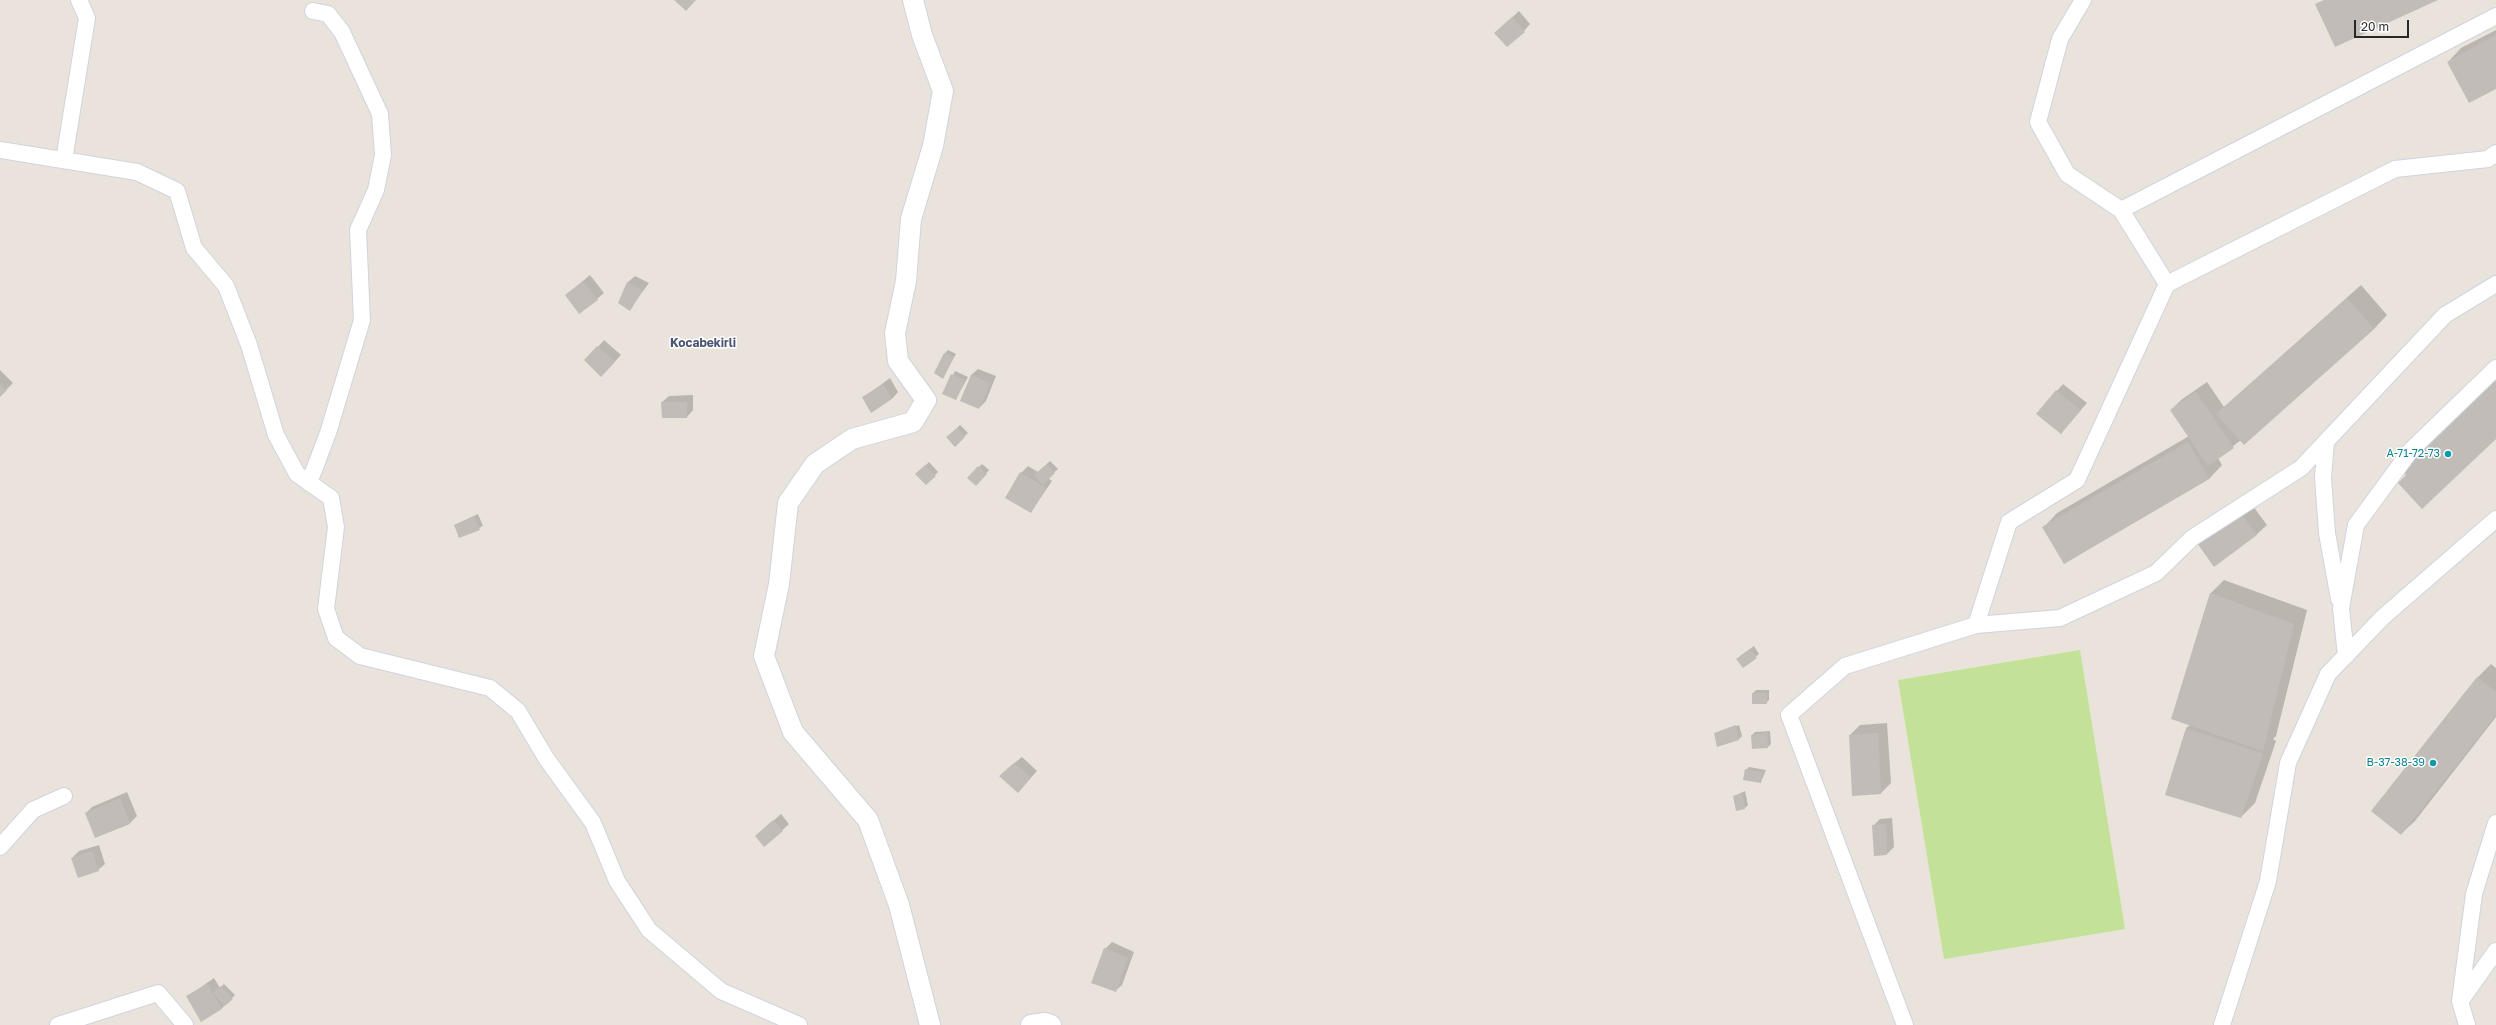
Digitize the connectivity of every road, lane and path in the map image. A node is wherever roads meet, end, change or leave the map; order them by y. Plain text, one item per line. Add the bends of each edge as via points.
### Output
1 (79, 0) edge
2 (913, 0) edge
3 (2083, 0) edge
4 (313, 11) dead end
5 (2496, 16) edge
6 (0, 150) edge
7 (2496, 153) edge
8 (64, 160) junction
9 (2121, 210) junction
10 (2167, 284) junction
11 (2496, 284) edge
12 (2496, 368) edge
13 (2326, 442) junction
14 (309, 483) junction
15 (2496, 519) edge
16 (2341, 608) junction
17 (1976, 625) junction
18 (2346, 656) junction
19 (64, 796) dead end
20 (2496, 823) edge
21 (0, 847) edge
22 (2496, 952) edge
23 (2460, 1001) junction
24 (58, 1025) edge
25 (185, 1025) edge
26 (799, 1025) edge
27 (930, 1025) edge
28 (1031, 1025) edge
29 (1051, 1025) edge
30 (1905, 1025) edge
31 (2222, 1025) edge
32 (2466, 1025) edge

1 - 8 street via 87,18
2 - 27 street via 922,35 943,91 933,146 911,219 906,281 895,333 898,361 926,400 913,422 852,439 815,464 788,503 779,584 764,656 793,732 868,820 899,905
3 - 9 street via 2060,39 2038,122 2067,174
4 - 14 street via 328,14 342,32 380,114 383,155 376,190 358,230 362,320 328,433
5 - 9 street
6 - 8 street
7 - 10 street via 2488,158 2395,169
8 - 14 street via 137,172 177,191 194,248 226,286 249,345 276,435 297,474
9 - 10 street
10 - 17 street via 2077,480 2009,522
11 - 13 street via 2445,315
12 - 16 street via 2410,450 2356,525
13 - 16 street via 2323,477 2327,533
13 - 17 street via 2301,468 2192,538 2156,573 2060,618
14 - 26 street via 331,498 336,526 326,608 336,638 360,656 490,688 518,711 546,758 593,823 617,881 649,930 722,991
15 - 18 street via 2383,617
16 - 18 street
17 - 30 street via 1845,666 1789,715
18 - 31 street via 2328,674 2288,763 2268,882
19 - 21 street via 33,810
20 - 23 street via 2474,894
22 - 23 street
23 - 32 street
24 - 25 street via 158,993
28 - 29 street

